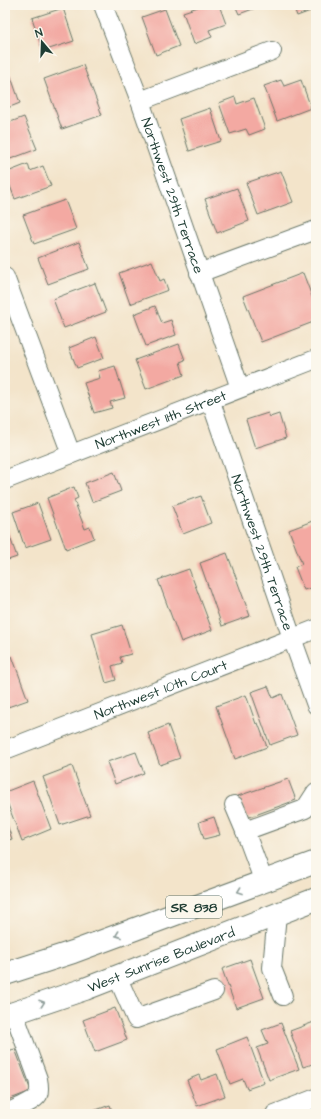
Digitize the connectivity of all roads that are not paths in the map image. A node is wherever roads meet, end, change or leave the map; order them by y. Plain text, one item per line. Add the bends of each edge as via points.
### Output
1 (103, 5) edge
2 (272, 51) dead end
3 (140, 101) junction
4 (316, 230) edge
5 (199, 273) junction
6 (5, 277) edge
7 (316, 359) edge
8 (240, 388) junction
9 (210, 399) junction
10 (71, 454) junction
11 (5, 480) edge
12 (316, 629) edge
13 (292, 638) junction
14 (316, 705) edge
15 (5, 750) edge
16 (316, 792) edge
17 (234, 805) dead end
18 (245, 831) junction
19 (316, 862) edge
20 (264, 882) junction
21 (316, 899) edge
22 (278, 914) junction
23 (5, 974) edge
24 (117, 976) junction
25 (214, 991) dead end
26 (283, 996) dead end
27 (10, 1014) edge
28 (316, 1098) edge
29 (5, 1114) edge
30 (275, 1114) edge

1 - 3 street, Northwest 29th Terrace
2 - 3 street
3 - 5 street, Northwest 29th Terrace
4 - 5 street
5 - 8 street, Northwest 29th Terrace
6 - 10 street
7 - 8 street, Northwest 11th Street
8 - 9 street, Northwest 11th Street
9 - 10 street, Northwest 11th Street
9 - 13 street, Northwest 29th Terrace
10 - 11 street, Northwest 11th Street
12 - 13 street, Northwest 10th Court
13 - 14 street, Northwest 29th Terrace
13 - 15 street, Northwest 10th Court
16 - 18 street via 305,809
17 - 18 street
18 - 20 street
19 - 20 main road, SR 838
20 -> 23 main road, SR 838 via 73,952
21 - 22 main road, West Sunrise Boulevard / SR 838
22 - 24 main road, West Sunrise Boulevard / SR 838
22 - 26 street via 272,968
24 - 25 street via 136,1019
27 -> 24 main road, West Sunrise Boulevard / SR 838
27 - 29 street via 38,1079 39,1088 38,1096
28 - 30 street

